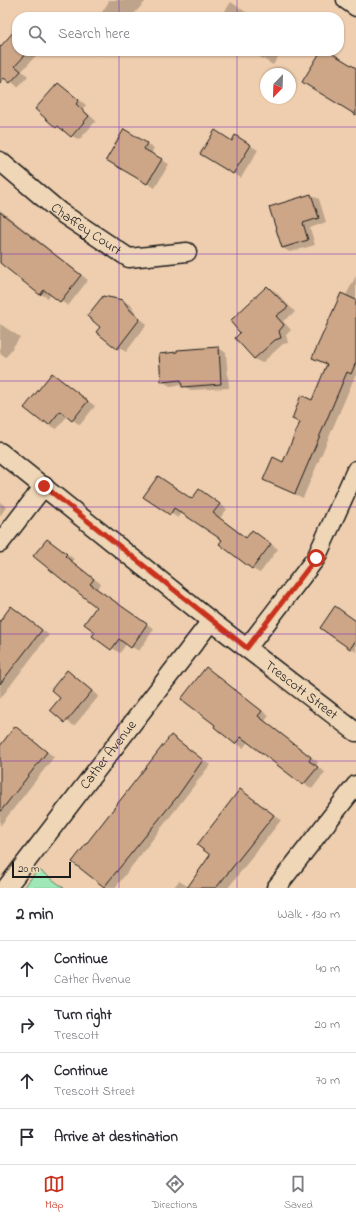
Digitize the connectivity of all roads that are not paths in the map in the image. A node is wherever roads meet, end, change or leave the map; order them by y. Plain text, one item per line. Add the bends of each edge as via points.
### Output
1 (346, 0) edge
2 (356, 7) edge
3 (0, 160) edge
4 (187, 252) dead end
5 (0, 452) edge
6 (356, 470) edge
7 (44, 486) junction
8 (0, 543) edge
9 (211, 621) junction
10 (247, 648) junction
11 (356, 732) edge
12 (356, 785) edge
13 (6, 888) edge
14 (276, 888) edge

1 - 2 street
3 - 4 street, Chaffey Court via 60,212 129,258
5 - 7 street
6 - 10 street via 316,558
7 - 8 street
7 - 9 street
9 - 10 street, Trescott Street
9 - 13 street, Cather Avenue
10 - 11 street, Trescott Street
12 - 14 street

